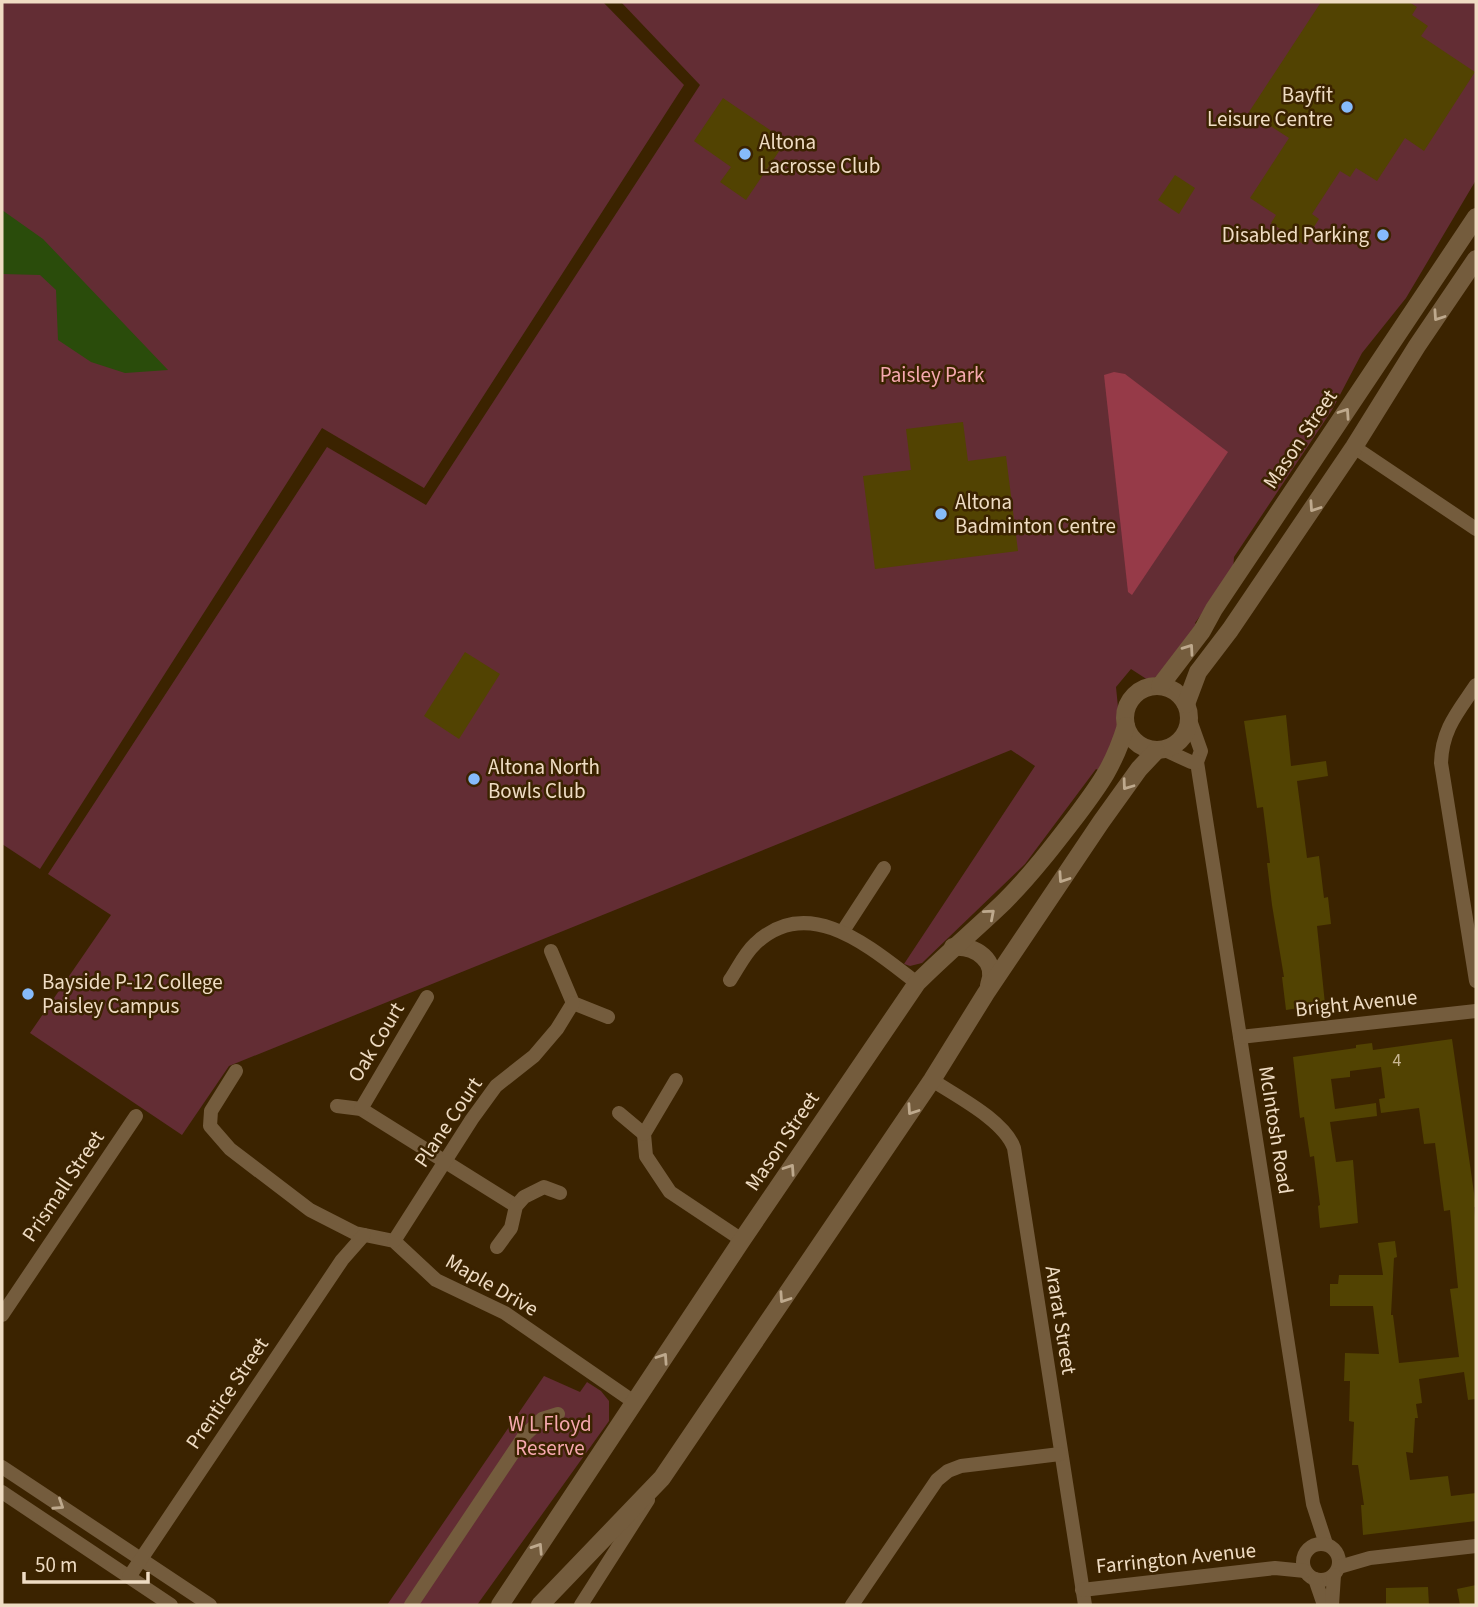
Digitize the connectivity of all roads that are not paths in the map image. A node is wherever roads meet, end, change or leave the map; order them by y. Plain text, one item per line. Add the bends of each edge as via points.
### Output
1 (1476, 217) edge
2 (1476, 259) edge
3 (1398, 334) junction
4 (1417, 346) junction
5 (1354, 447) junction
6 (1476, 528) edge
7 (1476, 685) edge
8 (1160, 686) junction
9 (1188, 712) junction
10 (1126, 726) junction
11 (1160, 750) junction
12 (1197, 762) junction
13 (884, 868) dead end
14 (843, 931) junction
15 (953, 947) junction
16 (551, 951) dead end
17 (730, 980) dead end
18 (1476, 981) edge
19 (917, 983) junction
20 (986, 993) junction
21 (427, 997) dead end
22 (573, 1003) junction
23 (1476, 1011) edge
24 (608, 1017) dead end
25 (1240, 1037) junction
26 (236, 1071) dead end
27 (676, 1080) dead end
28 (932, 1080) junction
29 (337, 1106) dead end
30 (361, 1109) junction
31 (619, 1113) dead end
32 (135, 1116) dead end
33 (644, 1134) junction
34 (446, 1162) junction
35 (560, 1193) dead end
36 (516, 1206) junction
37 (364, 1235) junction
38 (742, 1240) junction
39 (394, 1241) junction
40 (497, 1247) dead end
41 (2, 1315) edge
42 (634, 1402) junction
43 (558, 1414) dead end
44 (1060, 1454) junction
45 (2, 1467) edge
46 (662, 1478) junction
47 (2, 1492) edge
48 (1476, 1546) edge
49 (141, 1559) junction
50 (1321, 1562) junction
51 (129, 1577) junction
52 (1082, 1590) junction
53 (171, 1605) edge
54 (210, 1605) edge
55 (411, 1605) edge
56 (500, 1605) edge
57 (540, 1605) edge
58 (580, 1605) edge
59 (852, 1605) edge
60 (1085, 1605) edge
61 (1324, 1605) edge
62 (1332, 1605) edge

1 - 3 street, Mason Street
2 -> 4 street
3 - 4 street
8 -> 3 street, Mason Street via 1202,631
4 - 5 street
5 - 6 street
5 -> 9 street via 1198,672
7 - 18 street via 1447,729 1441,763
8 - 9 street via 1175,691
8 - 10 street via 1144,689 1132,698
9 - 11 street via 1185,736
9 - 12 street, McIntosh Road via 1201,751
10 - 11 street via 1140,746
15 -> 10 street, Mason Street via 1048,853 1105,779
11 - 12 street
11 -> 20 street via 1139,769 1101,821
12 - 25 street, McIntosh Road
13 - 14 street
14 - 17 street via 811,922 771,931 754,945
14 - 19 street
15 - 19 street, Mason Street
15 - 20 street via 966,946 988,961 992,980
16 - 22 street
38 -> 19 street, Mason Street
20 - 28 street
21 - 30 street, Oak Court
22 - 24 street
22 - 34 street, Plane Court via 534,1056 496,1086
23 - 25 street, Bright Avenue
25 - 50 street, McIntosh Road
26 - 37 street via 211,1111 210,1126 230,1149 310,1210
27 - 33 street
28 - 44 street, Ararat Street via 997,1124 1014,1147
28 -> 46 street
29 - 30 street, Oak Court
30 - 34 street, Oak Court
31 - 33 street
32 - 41 street, Prismall Street
33 - 38 street via 646,1156 670,1192
34 - 36 street, Oak Court
34 - 39 street, Plane Court
35 - 36 street via 544,1187
36 - 40 street via 511,1228
37 - 39 street
37 - 49 street, Prentice Street via 342,1260
42 -> 38 street, Mason Street
39 - 42 street, Maple Drive via 436,1280 505,1313
56 -> 42 street, Mason Street
43 - 55 street via 541,1419 526,1435
44 - 52 street, Ararat Street
44 - 59 street via 948,1471 928,1491
45 -> 49 street
46 - 57 street
46 - 58 street
47 - 51 street
48 - 50 street, Farrington Avenue
49 - 51 street, Prentice Street
49 - 54 street
50 - 52 street, Farrington Avenue
50 - 61 street, McIntosh Road
50 - 62 street, McIntosh Road
51 - 53 street
52 - 60 street, Ararat Street

